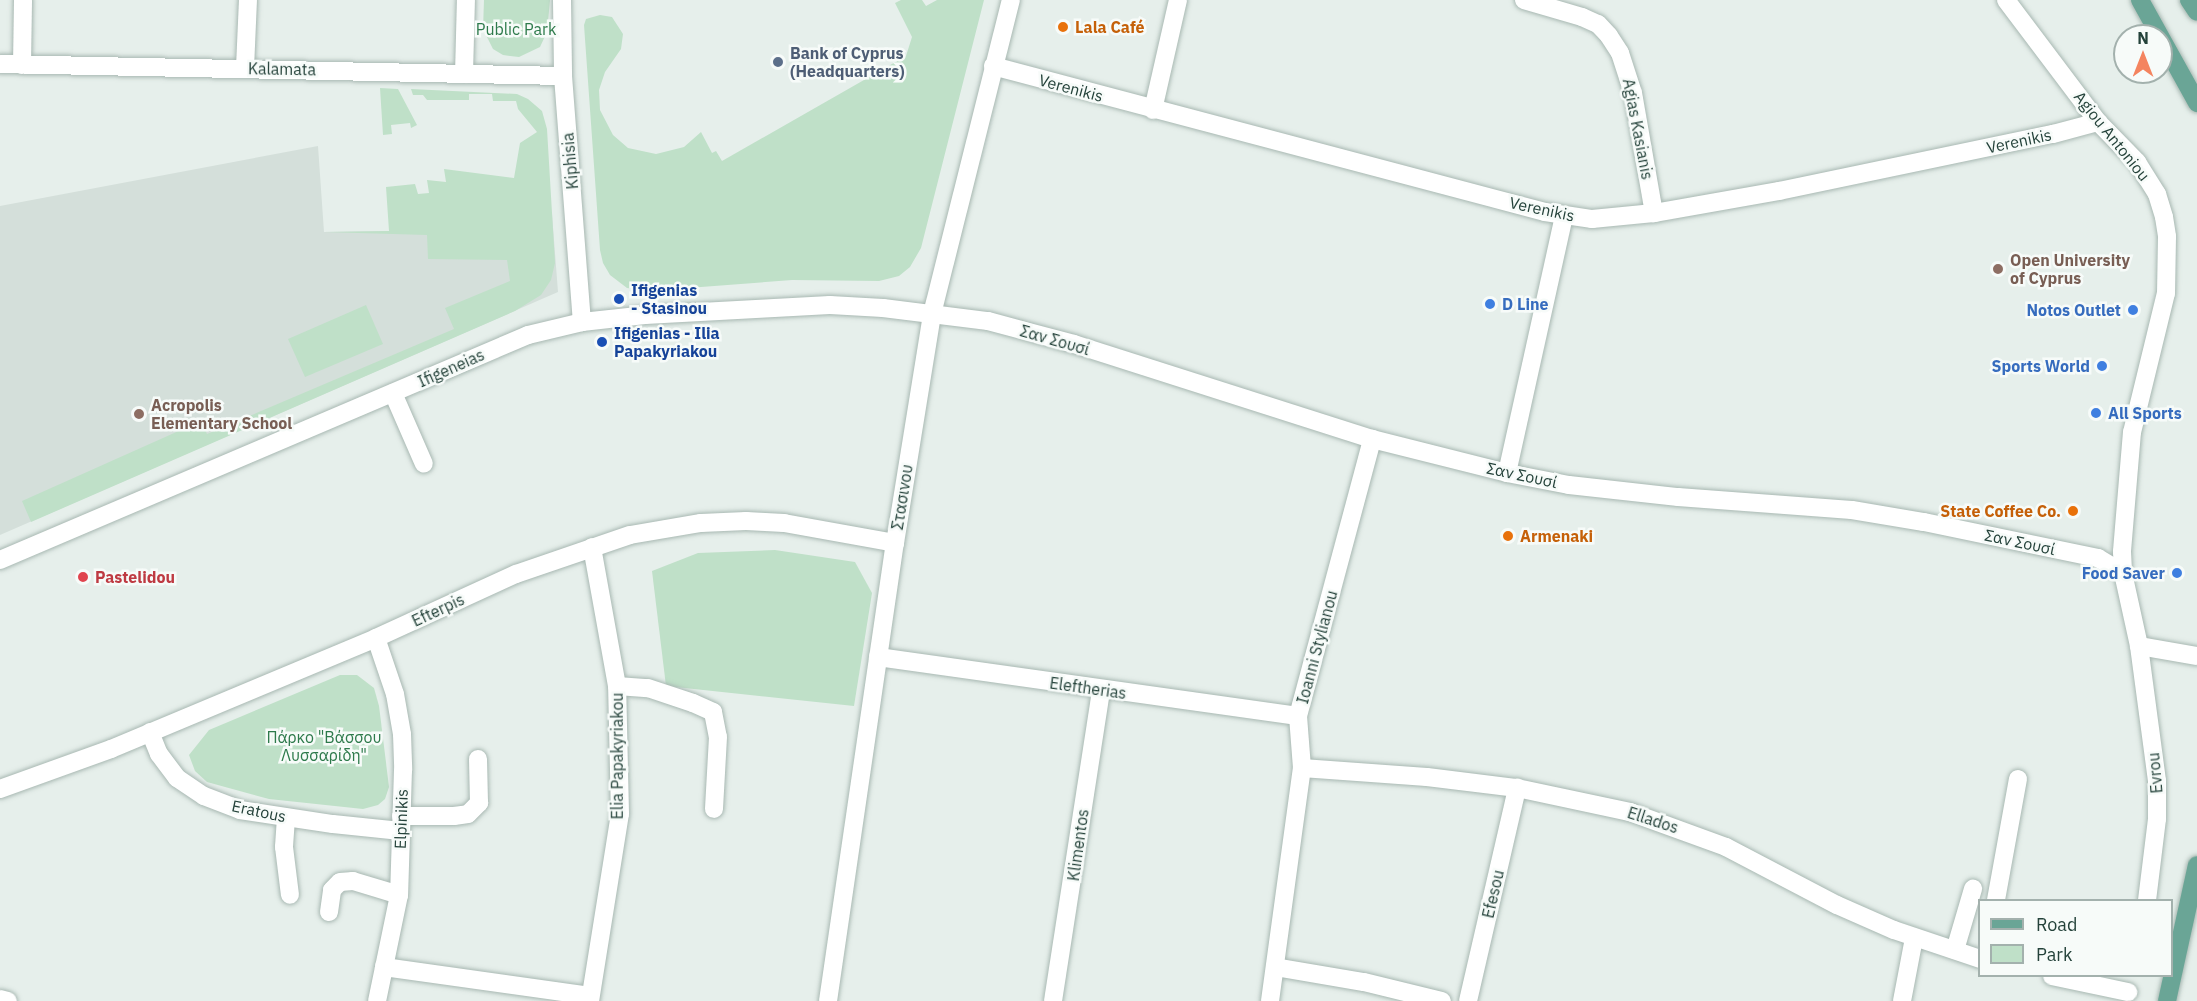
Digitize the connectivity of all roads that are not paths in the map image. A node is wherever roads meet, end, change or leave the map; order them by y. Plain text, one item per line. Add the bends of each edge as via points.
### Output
1 (23, 0) edge
2 (248, 0) edge
3 (466, 0) edge
4 (562, 0) edge
5 (1011, 0) edge
6 (1178, 0) edge
7 (1524, 0) edge
8 (2006, 0) edge
9 (2140, 0) edge
10 (2189, 0) edge
11 (2197, 12) edge
12 (0, 64) edge
13 (22, 65) junction
14 (993, 66) junction
15 (245, 68) junction
16 (464, 74) junction
17 (563, 76) junction
18 (2197, 103) edge
19 (1153, 110) junction
20 (2098, 122) junction
21 (1654, 213) junction
22 (1564, 216) junction
23 (932, 314) junction
24 (582, 322) junction
25 (393, 393) junction
26 (1372, 440) junction
27 (424, 464) dead end
28 (1507, 473) junction
29 (895, 543) junction
30 (592, 547) junction
31 (0, 560) edge
32 (2123, 573) junction
33 (376, 638) junction
34 (2139, 646) junction
35 (2197, 656) edge
36 (878, 657) junction
37 (616, 686) junction
38 (1101, 690) junction
39 (1298, 716) junction
40 (150, 732) junction
41 (478, 759) dead end
42 (1302, 768) junction
43 (2018, 779) dead end
44 (1517, 788) junction
45 (0, 789) edge
46 (714, 809) dead end
47 (286, 818) junction
48 (401, 823) junction
49 (2197, 865) edge
50 (1972, 889) dead end
51 (290, 895) dead end
52 (399, 895) junction
53 (1996, 899) edge
54 (2147, 899) edge
55 (329, 912) dead end
56 (1914, 938) junction
57 (1955, 950) junction
58 (1978, 957) edge
59 (384, 967) junction
60 (1275, 968) junction
61 (2173, 974) edge
62 (2063, 977) edge
63 (2172, 977) edge
64 (2129, 989) edge
65 (590, 998) edge
66 (0, 999) edge
67 (8, 1001) edge
68 (377, 1001) edge
69 (828, 1001) edge
70 (1053, 1001) edge
71 (1270, 1001) edge
72 (1442, 1001) edge
73 (1468, 1001) edge
74 (1902, 1001) edge
75 (2167, 1001) edge

1 - 13 street
2 - 15 street
3 - 16 street
4 - 17 street, Kiphisia
5 - 14 street, Στασινου
6 - 19 street
7 - 21 street, Agias Kasianis via 1582,17 1598,24 1609,36 1633,93
8 - 20 street, Agiou Antoniou
9 - 18 main road
10 - 11 main road
12 - 13 street, Kalamata
13 - 15 street, Kalamata
14 - 19 street, Verenikis
14 - 23 street, Στασινου
15 - 16 street, Kalamata
16 - 17 street, Kalamata
17 - 24 street, Kiphisia
19 - 22 street, Verenikis
20 - 21 street, Verenikis via 1916,163
20 - 32 street, Agiou Antoniou via 2137,162 2157,195 2167,237 2166,293 2132,432
21 - 22 street, Verenikis via 1609,219
22 - 28 street
23 - 24 street, Ifigeneias via 884,308 772,307
23 - 26 street, Σαν Σουσί via 988,321 1074,344
23 - 29 street, Στασινου
24 - 25 street, Ifigeneias via 528,335
25 - 27 street
25 - 31 street, Ifigeneias
26 - 28 street, Σαν Σουσί
26 - 39 street, Ioanni Stylianou
28 - 32 street, Σαν Σουσί via 1569,485 1678,497 1863,512 2098,558
29 - 30 street, Efterpis via 784,523 746,521 660,528
29 - 36 street, Στασινου
30 - 33 street, Efterpis via 516,574
30 - 37 street, Elia Papakyriakou
32 - 34 street, Agiou Antoniou
33 - 40 street, Efterpis
33 - 48 street, Elpinikis via 395,694 402,734
34 - 35 street
34 - 54 street, Evrou via 2157,781 2157,819
36 - 38 street, Eleftherias
36 - 69 street, Στασινου
37 - 46 street via 648,688 712,712 718,737
37 - 65 street, Elia Papakyriakou via 620,814
38 - 39 street, Eleftherias
38 - 70 street, Klimentos
39 - 42 street, Ioanni Stylianou
40 - 45 street, Efterpis
40 - 47 street, Eratous via 159,754 177,778 204,796 240,810
41 - 48 street, Eratous via 479,803 468,814
42 - 44 street, Ellados
42 - 60 street, Ioanni Stylianou
43 - 53 street
44 - 56 street, Ellados via 1577,798 1674,826
44 - 73 street, Efesou
47 - 48 street, Eratous
47 - 51 street via 284,847
48 - 52 street, Elpinikis
49 - 61 main road
50 - 57 street
52 - 55 street via 353,881 340,882 332,890
52 - 59 street, Elpinikis
56 - 57 street, Ellados
56 - 74 street
57 - 58 street, Ellados
59 - 65 street
59 - 68 street, Elpinikis
60 - 71 street, Ioanni Stylianou
60 - 72 street via 1364,982
62 - 64 street
63 - 75 main road
66 - 67 street

